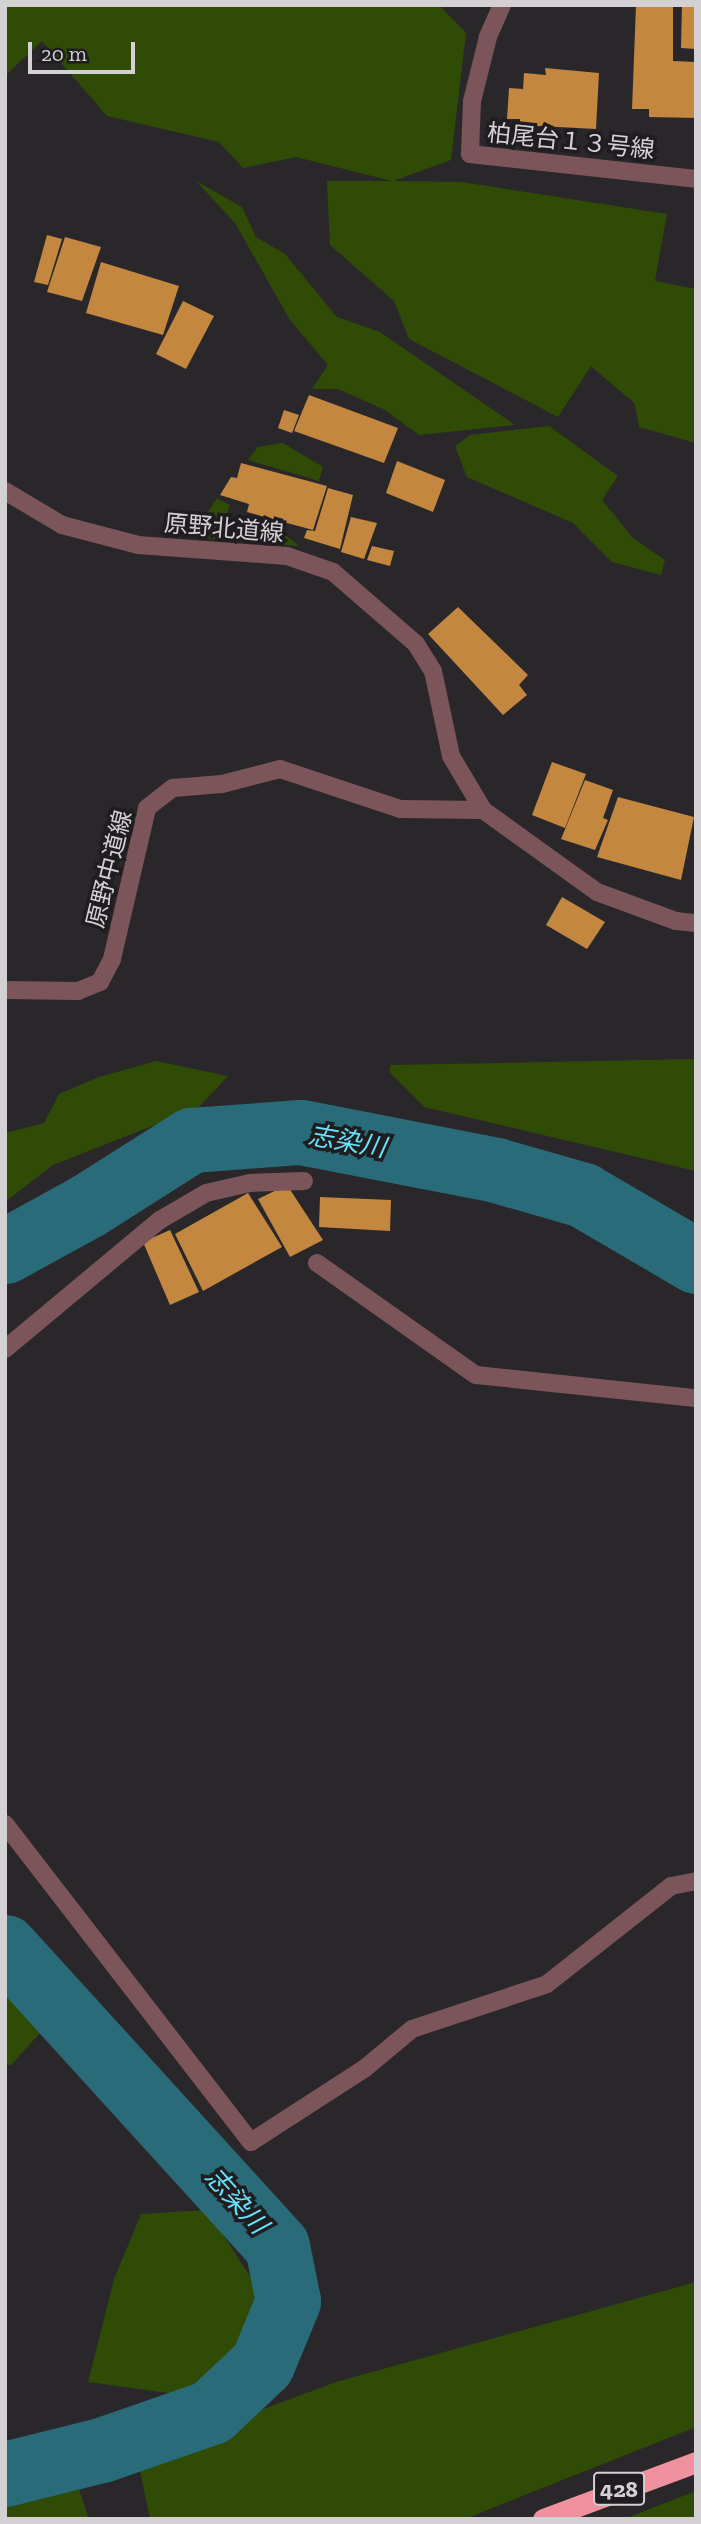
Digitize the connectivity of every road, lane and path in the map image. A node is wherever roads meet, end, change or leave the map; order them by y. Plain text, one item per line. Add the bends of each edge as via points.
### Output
1 (502, 5) edge
2 (696, 179) edge
3 (5, 491) edge
4 (483, 810) junction
5 (696, 923) edge
6 (5, 990) edge
7 (304, 1181) dead end
8 (317, 1263) dead end
9 (5, 1349) edge
10 (696, 1398) edge
11 (5, 1824) edge
12 (696, 1881) edge
13 (696, 2462) edge
14 (543, 2519) edge

1 - 2 street, 柏尾台１３号線 via 488,37 472,101 470,154
3 - 4 street, 原野北道線 via 62,524 138,545 287,556 333,572 416,643 433,671 451,756
4 - 5 street, 原野北道線 via 597,892 676,921
4 - 6 street, 原野中道線 via 400,809 280,769 222,784 173,788 147,808 112,959 100,982 78,991
7 - 9 street via 250,1183 206,1194 160,1220
8 - 10 street via 476,1375
11 - 12 street via 251,2142 364,2069 412,2029 547,1984 671,1886
13 - 14 highway, 428

